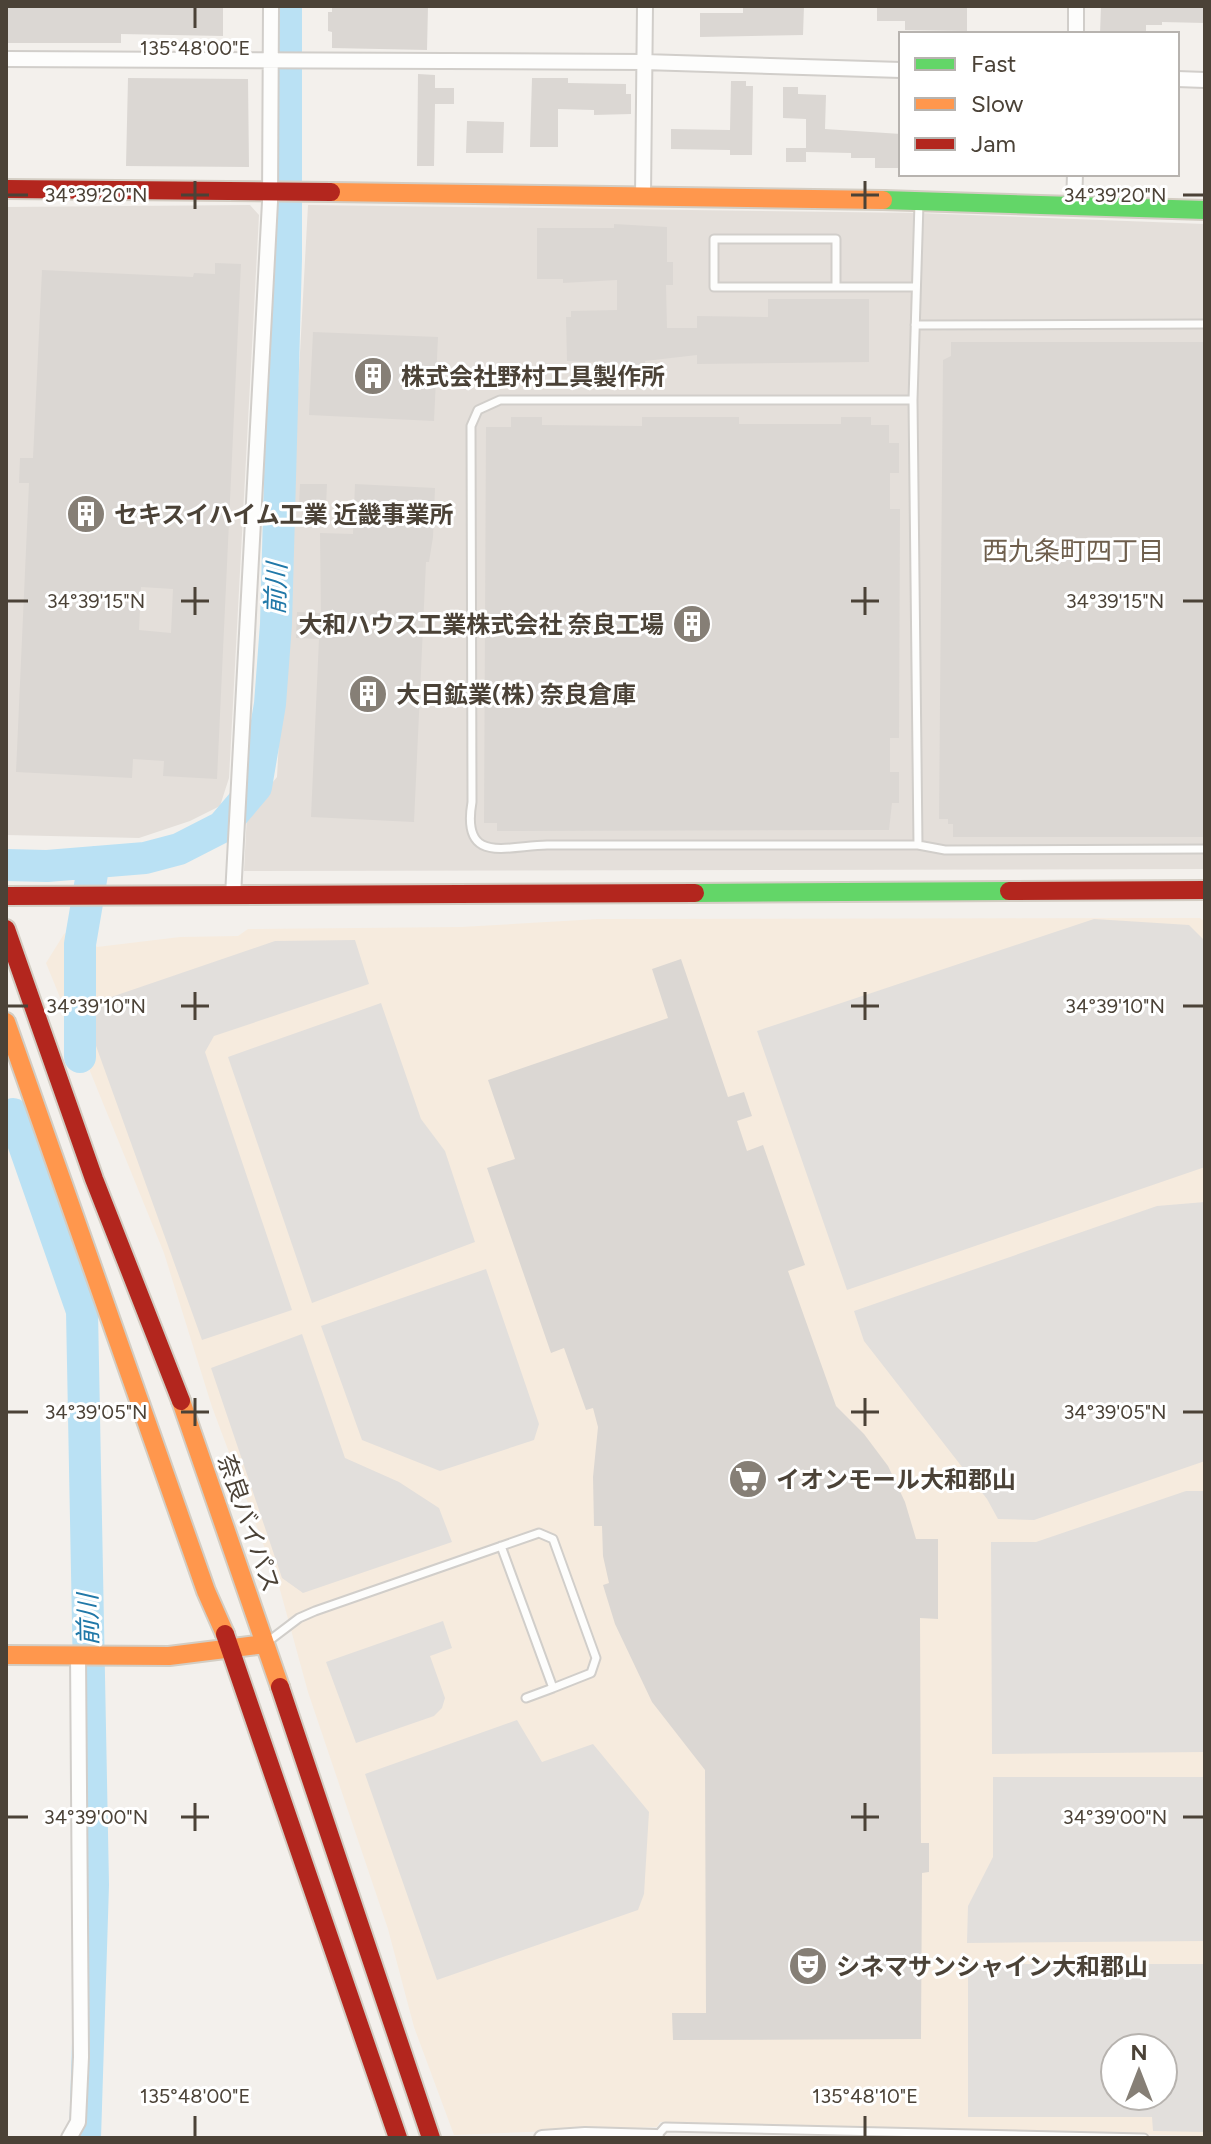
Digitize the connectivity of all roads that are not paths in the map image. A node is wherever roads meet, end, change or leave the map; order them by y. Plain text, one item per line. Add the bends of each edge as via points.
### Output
1 (271, 6) edge
2 (645, 6) edge
3 (1076, 6) edge
4 (1076, 32) edge
5 (6, 59) edge
6 (271, 61) junction
7 (644, 62) junction
8 (899, 70) edge
9 (1179, 79) edge
10 (1205, 80) edge
11 (1075, 176) edge
12 (6, 189) edge
13 (270, 191) junction
14 (643, 195) junction
15 (919, 201) junction
16 (1074, 205) junction
17 (1205, 210) edge
18 (836, 287) junction
19 (915, 287) junction
20 (1205, 324) edge
21 (915, 325) junction
22 (913, 400) junction
23 (918, 845) junction
24 (1205, 849) edge
25 (1205, 890) edge
26 (6, 896) edge
27 (233, 896) junction
28 (6, 929) edge
29 (6, 1022) edge
30 (501, 1546) junction
31 (265, 1644) junction
32 (233, 1652) junction
33 (78, 1654) junction
34 (6, 1655) edge
35 (553, 1688) junction
36 (526, 1698) dead end
37 (656, 2137) edge
38 (69, 2138) edge
39 (398, 2138) edge
40 (431, 2138) edge
41 (542, 2138) edge
42 (1144, 2138) edge

1 - 6 street
2 - 7 street
3 - 4 street
5 - 6 street
6 - 7 street
6 - 13 street
7 - 8 street
7 - 14 street
9 - 10 street
11 - 16 street
12 - 13 main road
13 - 14 main road
13 - 27 street
14 - 15 main road
15 - 16 main road
15 - 19 lane
16 - 17 main road
18 - 18 lane via 836,239 714,239 714,287
18 - 19 lane
19 - 21 lane
20 - 21 lane
21 - 22 lane
22 - 23 lane
22 - 23 lane via 500,400 478,410 471,426 469,820 474,838 493,850 547,845
23 - 24 lane via 945,850
25 - 27 main road
26 - 27 main road
28 - 31 main road, 奈良バイパス via 94,1179 169,1367
29 - 32 main road via 18,1071 206,1591
30 - 31 lane via 315,1611
30 - 35 lane
30 - 35 lane via 539,1533 553,1539 596,1664 591,1673
31 - 32 main road
31 - 40 main road, 奈良バイパス
32 - 33 main road
32 - 39 main road
33 - 34 main road
33 - 38 street via 81,2057 78,2122
35 - 36 lane
37 - 41 street
37 - 42 lane via 665,2127

